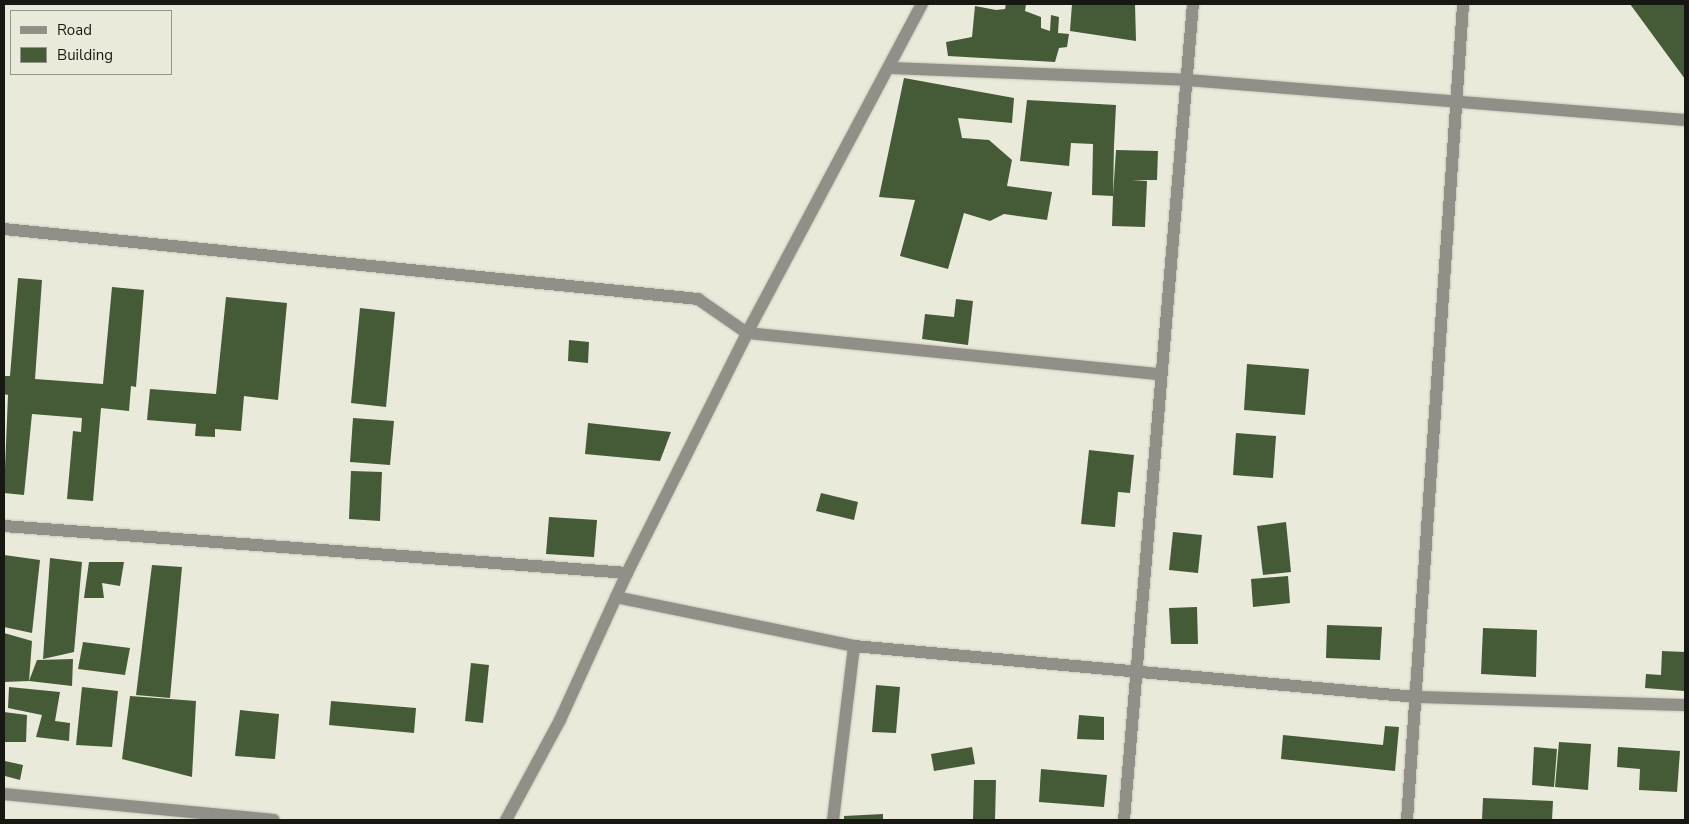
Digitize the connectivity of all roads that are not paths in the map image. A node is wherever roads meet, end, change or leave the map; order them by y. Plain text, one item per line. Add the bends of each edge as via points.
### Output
1 (922, 4) edge
2 (1193, 4) edge
3 (1463, 4) edge
4 (891, 68) junction
5 (1187, 80) junction
6 (1456, 102) junction
7 (1685, 120) edge
8 (4, 229) edge
9 (747, 333) junction
10 (1159, 374) junction
11 (4, 526) edge
12 (626, 572) junction
13 (616, 597) junction
14 (854, 646) junction
15 (1134, 671) junction
16 (1417, 697) junction
17 (1685, 705) edge
18 (4, 794) edge
19 (274, 820) edge
20 (506, 820) edge
21 (833, 820) edge
22 (1124, 820) edge
23 (1407, 820) edge

1 - 4 street
2 - 5 street
3 - 6 street
4 - 5 street
4 - 9 street
5 - 6 street
5 - 10 street
6 - 7 street
6 - 16 street
8 - 9 street via 698,299
9 - 10 street
9 - 12 street
10 - 15 street
11 - 12 street
12 - 13 street
13 - 14 street
13 - 20 street via 560,720
14 - 15 street
14 - 21 street
15 - 16 street
15 - 22 street
16 - 17 street
16 - 23 street
18 - 19 street

